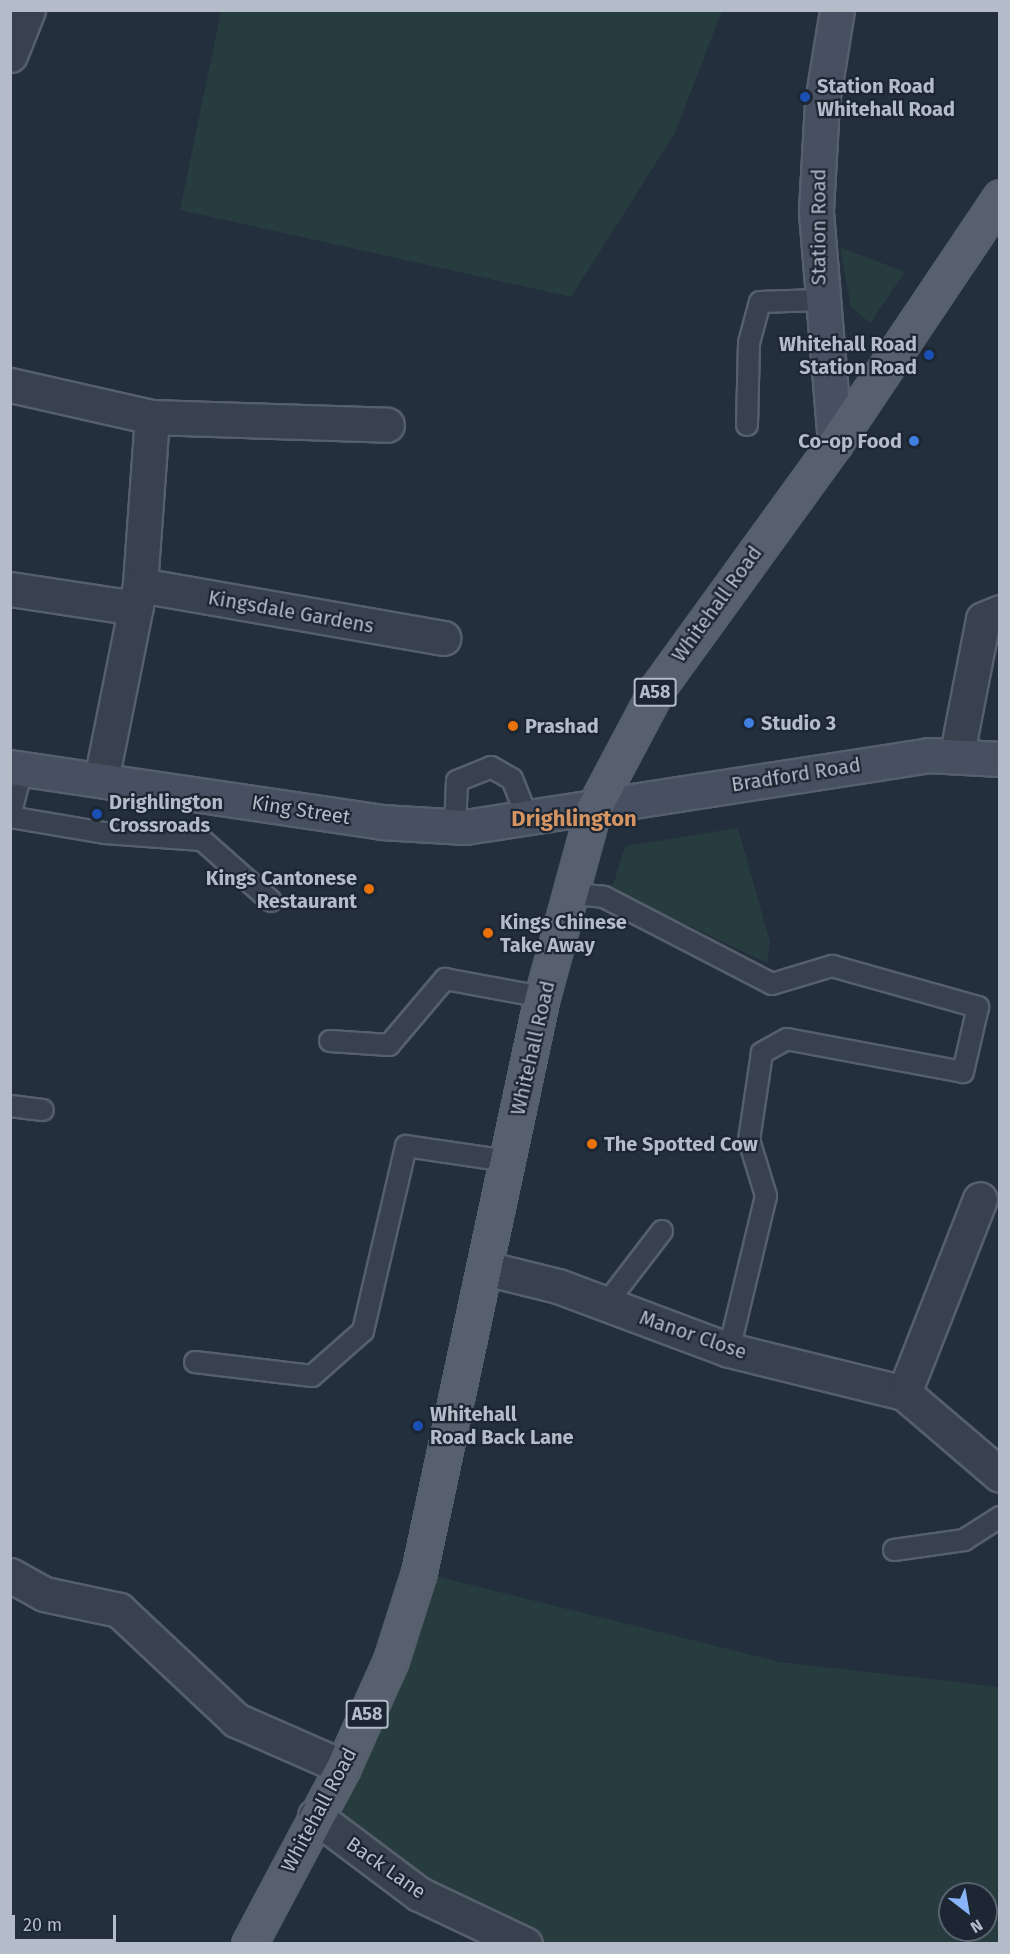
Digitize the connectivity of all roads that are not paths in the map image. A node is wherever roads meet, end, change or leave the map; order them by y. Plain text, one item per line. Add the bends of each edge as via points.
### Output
1 (28, 10) edge
2 (837, 10) edge
3 (10, 55) edge
4 (999, 197) edge
5 (819, 300) junction
6 (10, 385) edge
7 (152, 417) junction
8 (387, 424) dead end
9 (747, 425) dead end
10 (835, 443) junction
11 (10, 588) edge
12 (138, 596) junction
13 (999, 612) edge
14 (443, 638) dead end
15 (957, 753) junction
16 (999, 759) edge
17 (16, 768) edge
18 (101, 780) junction
19 (593, 810) junction
20 (10, 816) edge
21 (528, 819) junction
22 (455, 826) junction
23 (572, 894) junction
24 (271, 901) dead end
25 (542, 997) junction
26 (330, 1041) dead end
27 (10, 1106) edge
28 (43, 1110) dead end
29 (508, 1161) junction
30 (990, 1200) edge
31 (662, 1231) dead end
32 (484, 1268) junction
33 (606, 1304) junction
34 (729, 1350) junction
35 (195, 1362) dead end
36 (904, 1393) junction
37 (999, 1475) edge
38 (999, 1517) edge
39 (894, 1550) dead end
40 (10, 1575) edge
41 (343, 1767) junction
42 (315, 1816) junction
43 (249, 1944) edge
44 (525, 1944) edge

1 - 3 street
2 - 5 main road, Station Road via 822,102 816,210
4 - 10 main road, Whitehall Road / A58
5 - 9 lane via 760,302 750,343
5 - 10 main road, Station Road
6 - 7 street
7 - 8 street
7 - 12 street
10 - 19 main road, Whitehall Road / A58 via 657,689
11 - 12 street, Kingsdale Gardens
12 - 14 street, Kingsdale Gardens
12 - 18 street
13 - 15 street via 983,619
15 - 16 main road, Bradford Road
15 - 19 main road, Bradford Road via 737,783
17 - 18 main road, King Street
17 - 20 lane
18 - 22 main road, King Street via 381,822
19 - 21 main road, King Street
19 - 23 main road, Whitehall Road / A58
20 - 24 lane via 105,833 202,840
21 - 22 main road, King Street
21 - 22 lane via 512,779 491,767 458,781
23 - 25 main road, Whitehall Road / A58
23 - 34 lane via 604,897 772,984 832,966 978,1007 963,1072 787,1039 762,1053 749,1140 766,1196
25 - 26 lane via 445,979 389,1045
25 - 29 main road, Whitehall Road / A58
27 - 28 lane
29 - 32 main road, Whitehall Road / A58
29 - 35 lane via 406,1146 363,1330 312,1376
30 - 36 street
31 - 33 lane
32 - 33 street, Manor Close
32 - 41 main road, Whitehall Road / A58 via 419,1572 391,1660
33 - 34 street, Manor Close
34 - 36 street, Manor Close
36 - 37 street, Manor Close
38 - 39 lane via 964,1540
40 - 41 street via 44,1594 119,1610 237,1720
41 - 42 main road, Whitehall Road / A58
42 - 43 main road, Whitehall Road / A58
42 - 44 street, Back Lane via 419,1894

